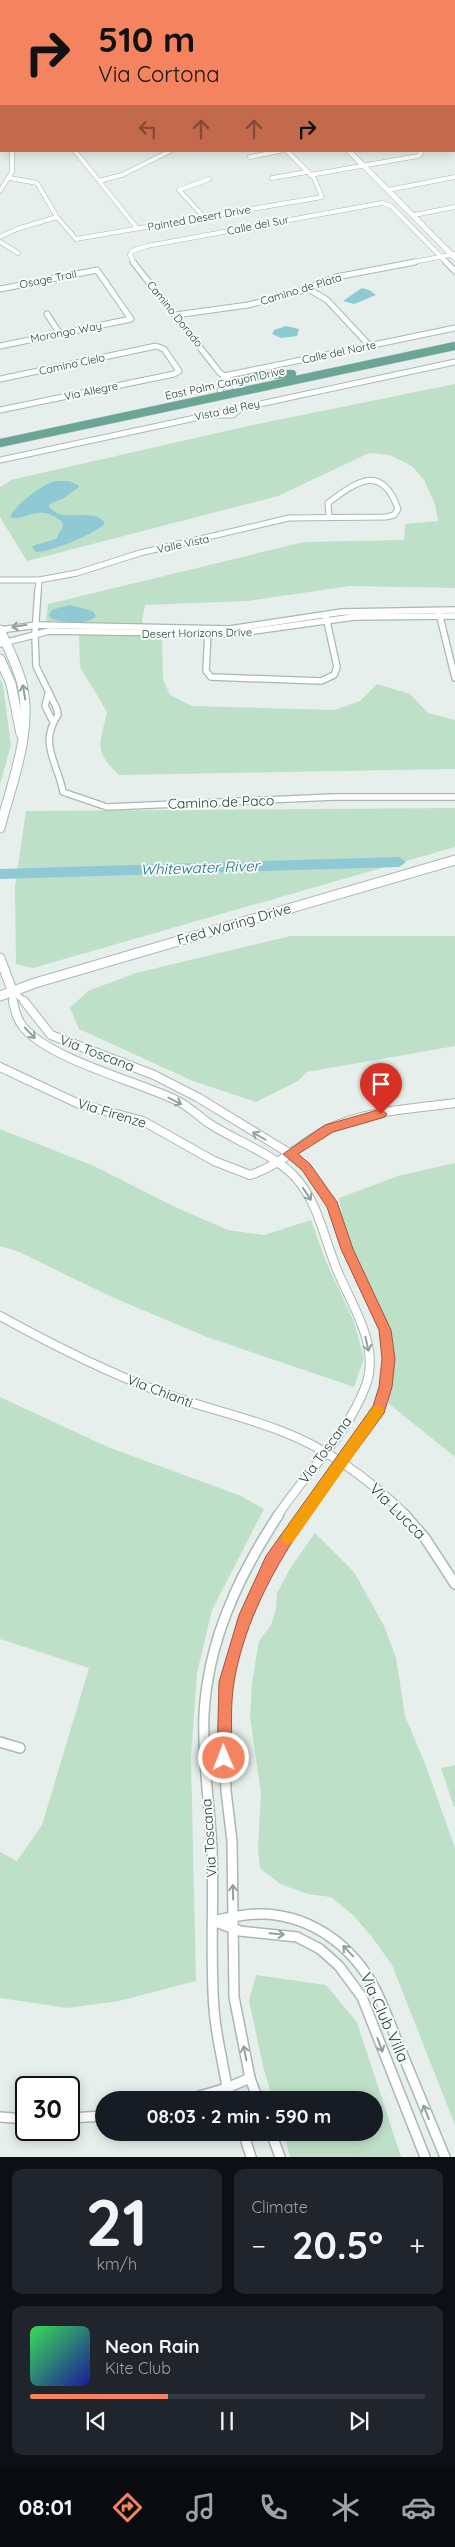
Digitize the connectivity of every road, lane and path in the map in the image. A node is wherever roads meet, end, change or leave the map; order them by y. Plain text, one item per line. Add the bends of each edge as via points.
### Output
1 (12, 152) edge
2 (76, 152) edge
3 (168, 152) edge
4 (275, 152) edge
5 (288, 152) edge
6 (350, 152) edge
7 (420, 152) edge
8 (250, 157) dead end
9 (364, 165) junction
10 (309, 173) junction
11 (455, 177) edge
12 (10, 178) junction
13 (272, 178) dead end
14 (209, 179) dead end
15 (99, 181) junction
16 (388, 190) junction
17 (0, 191) edge
18 (455, 207) edge
19 (414, 215) junction
20 (203, 216) junction
21 (56, 217) junction
22 (137, 228) junction
23 (0, 237) edge
24 (0, 242) edge
25 (132, 251) joint
26 (18, 253) dead end
27 (454, 254) edge
28 (441, 257) junction
29 (455, 270) edge
30 (307, 288) junction
31 (0, 289) edge
32 (47, 314) dead end
33 (175, 314) junction
34 (131, 319) joint
35 (455, 328) edge
36 (60, 334) junction
37 (455, 340) edge
38 (0, 346) edge
39 (370, 346) junction
40 (455, 346) edge
41 (144, 349) joint
42 (455, 362) edge
43 (224, 376) junction
44 (0, 379) edge
45 (236, 387) junction
46 (220, 390) junction
47 (0, 410) edge
48 (0, 437) edge
49 (0, 443) edge
50 (0, 460) edge
51 (329, 517) junction
52 (0, 580) edge
53 (39, 580) junction
54 (455, 610) edge
55 (439, 613) junction
56 (455, 616) edge
57 (326, 617) junction
58 (38, 624) junction
59 (0, 630) edge
60 (208, 632) junction
61 (36, 635) junction
62 (4, 643) edge
63 (0, 659) edge
64 (455, 678) edge
65 (48, 694) junction
66 (53, 722) junction
67 (22, 740) junction
68 (455, 797) edge
69 (1, 824) edge
70 (455, 860) edge
71 (0, 958) edge
72 (0, 990) edge
73 (12, 990) junction
74 (0, 996) edge
75 (0, 1067) edge
76 (455, 1103) edge
77 (289, 1154) junction
78 (277, 1163) junction
79 (0, 1316) edge
80 (326, 1452) junction
81 (342, 1462) junction
82 (455, 1584) edge
83 (0, 1742) edge
84 (20, 1748) dead end
85 (234, 1915) junction
86 (213, 1921) junction
87 (234, 1930) junction
88 (250, 2078) junction
89 (227, 2088) junction
90 (217, 2091) edge
91 (228, 2091) edge
92 (255, 2091) edge
93 (0, 2117) edge
94 (80, 2117) edge
95 (95, 2117) edge
96 (15, 2118) edge
97 (246, 2141) edge
98 (274, 2141) edge
99 (251, 2157) edge
100 (280, 2157) edge
101 (425, 2157) edge
102 (445, 2157) edge

1 - 12 street via 14,163
2 - 15 street
3 - 15 street via 122,175
4 - 8 street
5 - 10 street
6 - 9 street
7 - 9 street via 418,156
9 - 10 street
9 - 16 street
10 - 13 street
10 - 20 street, Painted Desert Drive via 321,189 322,197
11 - 16 street
12 - 17 street
12 - 21 street via 38,183
14 - 20 street via 179,190
15 - 22 street
16 - 19 street
18 - 19 street
19 - 27 street
20 - 22 street, Painted Desert Drive
21 - 22 street, Painted Desert Drive via 76,240
21 - 23 street via 17,228
24 - 26 street
25 - 28 street, Calle del Sur via 384,203 391,206
25 - 33 street, Camino Dorado via 132,261
27 - 28 street, Camino de Plata
28 - 29 street
28 - 30 street, Camino de Plata via 336,278
30 - 33 street, Camino de Plata via 248,305
30 - 39 street via 327,300
31 - 34 street, Osage Trail via 96,270
32 - 36 street
33 - 43 street, Camino Dorado
34 - 36 street, Morongo Way
35 - 39 street, Calle del Norte
36 - 38 street, Morongo Way
37 - 45 main road, East Palm Canyon Drive
39 - 43 street, Calle del Norte
40 - 45 main road, East Palm Canyon Drive
41 - 44 street, Camino Cielo
41 - 47 street, Via Allegre via 162,347 178,373
42 - 50 street, Vista del Rey via 243,407 233,415 210,414
43 - 45 street, Camino Dorado
43 - 46 street
45 - 46 main road, East Palm Canyon Drive
45 - 49 main road, East Palm Canyon Drive
46 - 48 main road, East Palm Canyon Drive
51 - 51 street, Valle Vista via 386,517 394,515 398,509 387,484 372,479 328,503
51 - 53 street, Valle Vista via 289,518 140,553 95,569
52 - 53 street
53 - 58 street, Camino de Paco
54 - 55 street, Desert Horizons Drive
55 - 56 street, Desert Horizons Drive
55 - 57 street, Desert Horizons Drive
55 - 64 street
57 - 60 street, Desert Horizons Drive via 245,634
57 - 60 street via 337,667 334,675 316,682 219,680 211,677 206,671
58 -> 59 street, Desert Horizons Drive
58 - 60 street, Desert Horizons Drive
58 - 61 street, Camino de Paco
59 - 62 main road
60 - 61 street, Desert Horizons Drive via 49,631
61 - 62 street, Desert Horizons Drive
61 - 65 street, Camino de Paco via 36,667
67 -> 62 main road via 27,719 26,700 20,671
63 - 67 main road via 14,698
65 - 66 street, Camino de Paco via 45,706
65 - 66 street, Camino de Paco via 57,705 58,715
66 - 68 street, Camino de Paco via 48,753 60,776 63,792 107,807 334,797
67 - 69 main road via 20,759
70 - 73 main road, Fred Waring Drive
71 - 73 main road
72 - 73 main road, Fred Waring Drive
73 - 74 main road, Fred Waring Drive
77 -> 73 street, Via Toscana via 154,1075 51,1035 28,1004
73 -> 78 street, Via Toscana via 13,1011 28,1033 46,1047 178,1101 210,1124
75 - 78 street, Via Firenze via 81,1105 151,1124 240,1174 261,1173
76 - 77 street, Via Firenze via 354,1120 329,1128
77 - 78 street, Via Firenze
77 - 81 street, Via Toscana via 306,1167 332,1205 347,1249 385,1330 389,1359 386,1387 379,1408
78 -> 80 street, Via Toscana via 296,1178 313,1204 333,1263 363,1326 370,1357 367,1383 348,1424
79 - 80 street, Via Chianti via 75,1356 135,1382 214,1412 293,1436
80 - 81 street, Via Lucca
80 - 86 street, Via Toscana via 290,1497 253,1554 228,1606 211,1659 204,1714
81 - 82 street, Via Lucca via 376,1486 407,1516 430,1544
85 -> 81 street, Via Toscana via 224,1741 226,1682 244,1619 271,1560
83 - 84 street
85 - 86 street, Via Club Villa
85 - 87 street, Via Toscana
102 -> 85 street, Via Club Villa via 376,1990 361,1965 339,1941 313,1923 285,1916
86 - 87 street, Via Club Villa
86 - 89 street, Via Toscana via 214,2011
88 -> 87 street, Via Toscana via 234,1997
87 -> 101 street, Via Club Villa via 287,1934 314,1944 335,1960 352,1980
88 - 89 street
88 - 92 street, Via Toscana
89 - 90 street
89 - 91 street, Via Toscana
93 - 96 street
94 - 95 street
97 - 99 street
98 - 100 street

